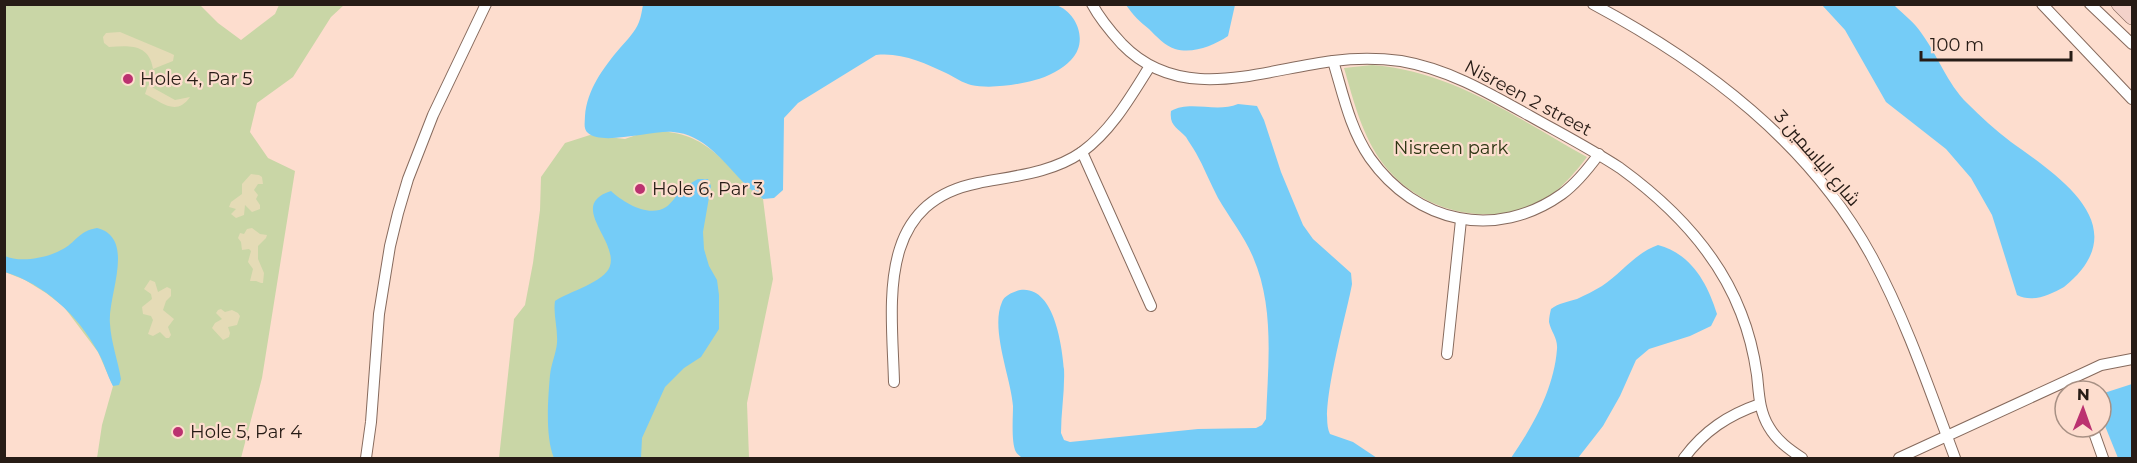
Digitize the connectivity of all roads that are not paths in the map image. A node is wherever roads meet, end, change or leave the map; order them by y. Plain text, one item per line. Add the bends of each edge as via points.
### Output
1 (486, 4) edge
2 (1092, 4) edge
3 (1593, 4) edge
4 (2042, 4) edge
5 (2090, 4) edge
6 (2119, 4) edge
7 (2133, 17) edge
8 (2133, 44) edge
9 (1333, 61) junction
10 (1150, 66) junction
11 (2133, 81) edge
12 (2123, 90) junction
13 (2133, 99) edge
14 (1082, 152) junction
15 (1599, 154) junction
16 (1461, 220) junction
17 (1151, 306) dead end
18 (1447, 354) dead end
19 (2133, 359) edge
20 (2071, 379) edge
21 (894, 382) dead end
22 (2053, 387) edge
23 (1760, 404) junction
24 (1947, 436) junction
25 (2096, 439) edge
26 (366, 459) edge
27 (1684, 459) edge
28 (1802, 459) edge
29 (1899, 459) edge
30 (1955, 459) edge
31 (2103, 459) edge

1 - 26 street via 433,115 398,213 380,303
2 - 10 street, Nisreen 2 street via 1109,30
3 - 24 street, شارع الياسمين 3 via 1667,47 1743,102 1778,133 1828,191 1861,238 1889,290
4 - 12 street
5 - 8 street
6 - 7 main road
9 - 10 street, Nisreen 2 street via 1222,80 1173,75
9 - 15 street, Nisreen 2 street via 1372,58 1438,71 1481,89
9 - 16 street via 1356,134 1370,158 1410,197
10 - 14 street via 1112,123
11 - 12 street
12 - 13 street
14 - 17 street
14 - 21 street via 1031,174 960,188 919,215 901,245 892,281
15 - 16 street via 1576,182 1539,208 1487,222
15 - 23 street, Nisreen 2 street via 1660,200 1695,237 1722,275 1751,342
16 - 18 street
19 - 20 street via 2101,365
22 - 24 street
23 - 27 street via 1723,420
23 - 28 street, Nisreen 2 street via 1769,427
24 - 29 street
24 - 30 street, شارع الياسمين 3
25 - 31 street

